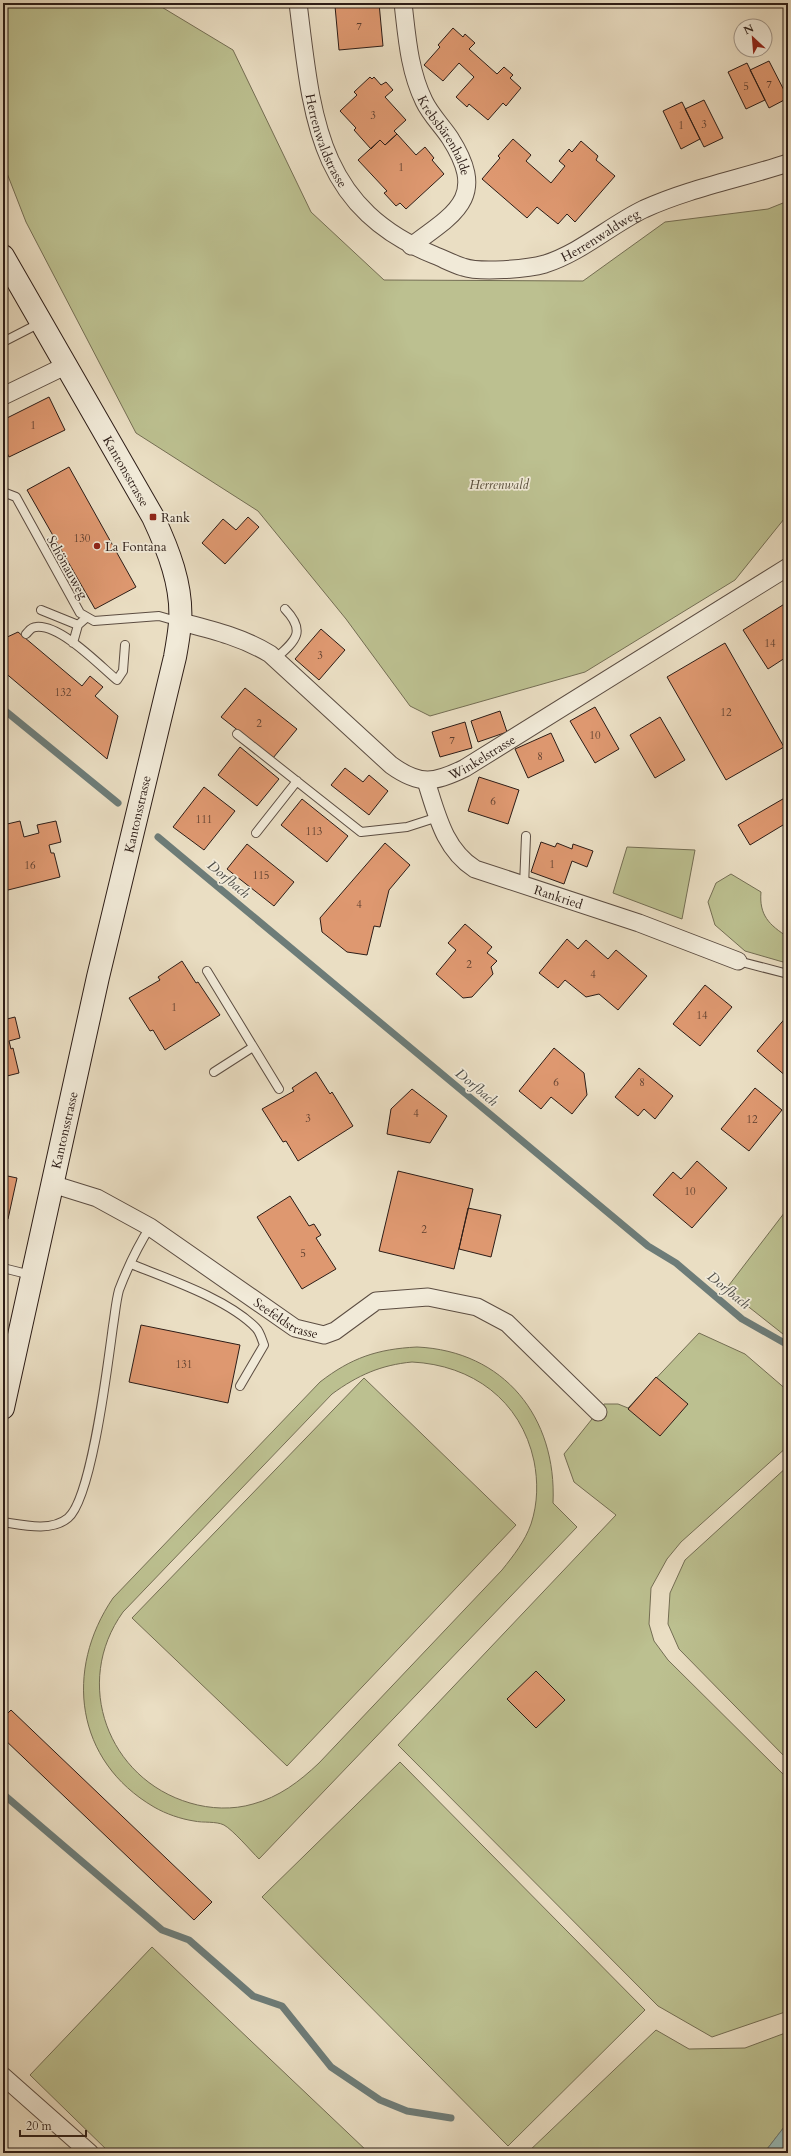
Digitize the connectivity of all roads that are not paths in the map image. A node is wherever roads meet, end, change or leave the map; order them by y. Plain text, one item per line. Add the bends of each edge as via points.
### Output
1 (298, 3) edge
2 (403, 3) edge
3 (788, 163) edge
4 (411, 246) junction
5 (3, 256) edge
6 (40, 322) junction
7 (3, 342) edge
8 (65, 366) junction
9 (3, 396) edge
10 (3, 492) edge
11 (788, 567) edge
12 (285, 609) dead end
13 (40, 610) dead end
14 (86, 618) junction
15 (181, 622) junction
16 (78, 625) junction
17 (26, 634) dead end
18 (73, 643) junction
19 (125, 645) dead end
20 (275, 659) junction
21 (237, 734) dead end
22 (426, 781) junction
23 (297, 782) junction
24 (438, 817) junction
25 (256, 833) dead end
26 (526, 836) dead end
27 (524, 886) junction
28 (738, 961) joint
29 (207, 971) dead end
30 (788, 974) edge
31 (254, 1047) junction
32 (214, 1072) dead end
33 (279, 1089) dead end
34 (52, 1184) junction
35 (150, 1227) junction
36 (132, 1264) junction
37 (3, 1268) edge
38 (32, 1275) junction
39 (240, 1386) dead end
40 (3, 1408) edge
41 (598, 1412) dead end
42 (3, 1522) edge
43 (3, 2076) edge
44 (90, 2153) edge

1 - 4 street, Herrenwaldstrasse via 316,123 327,154 344,186 360,208
2 - 4 street, Krebsbärenhalde via 412,74 424,102 462,159 468,182 464,200 439,226
3 - 4 street, Herrenwaldweg via 673,197 642,210 582,248 545,264 515,270 464,268
5 - 6 main road, Kantonsstrasse
6 - 7 lane
6 - 8 main road, Kantonsstrasse
8 - 9 street
8 - 15 main road, Kantonsstrasse via 153,517 166,545 177,581
10 - 14 lane, Schönauweg via 16,497 80,613
11 - 22 street, Winkelstrasse via 465,768 452,775
12 - 20 lane via 292,616 298,633 295,641
13 - 16 lane
14 - 15 lane, Schönauweg via 94,621 159,616
14 - 16 lane
15 - 20 street, Winkelstrasse via 252,643
15 - 34 main road, Kantonsstrasse
16 - 18 lane
17 - 18 lane via 37,626 49,629
18 - 19 lane via 117,680 123,671
20 - 22 street, Winkelstrasse via 391,765 406,776
21 - 23 lane
22 - 24 street, Rankried
23 - 24 lane via 361,832 407,827
23 - 25 lane
24 - 27 street, Rankried via 445,836 464,862 488,874
26 - 27 lane
27 - 28 street, Rankried via 639,922
28 - 30 lane
29 - 31 lane
31 - 32 lane
31 - 33 lane
34 - 35 street, Seefeldstrasse via 97,1198
34 - 38 main road, Kantonsstrasse
35 - 36 lane
35 - 41 street, Seefeldstrasse via 295,1328 308,1333 324,1335 335,1331 376,1301 428,1297 477,1307 507,1324
36 - 39 lane via 199,1291 244,1318 257,1330 264,1345
36 - 42 lane via 119,1290 99,1418 88,1473 79,1502 73,1513 57,1524 36,1526
37 - 38 lane
38 - 40 main road, Kantonsstrasse
43 - 44 street

